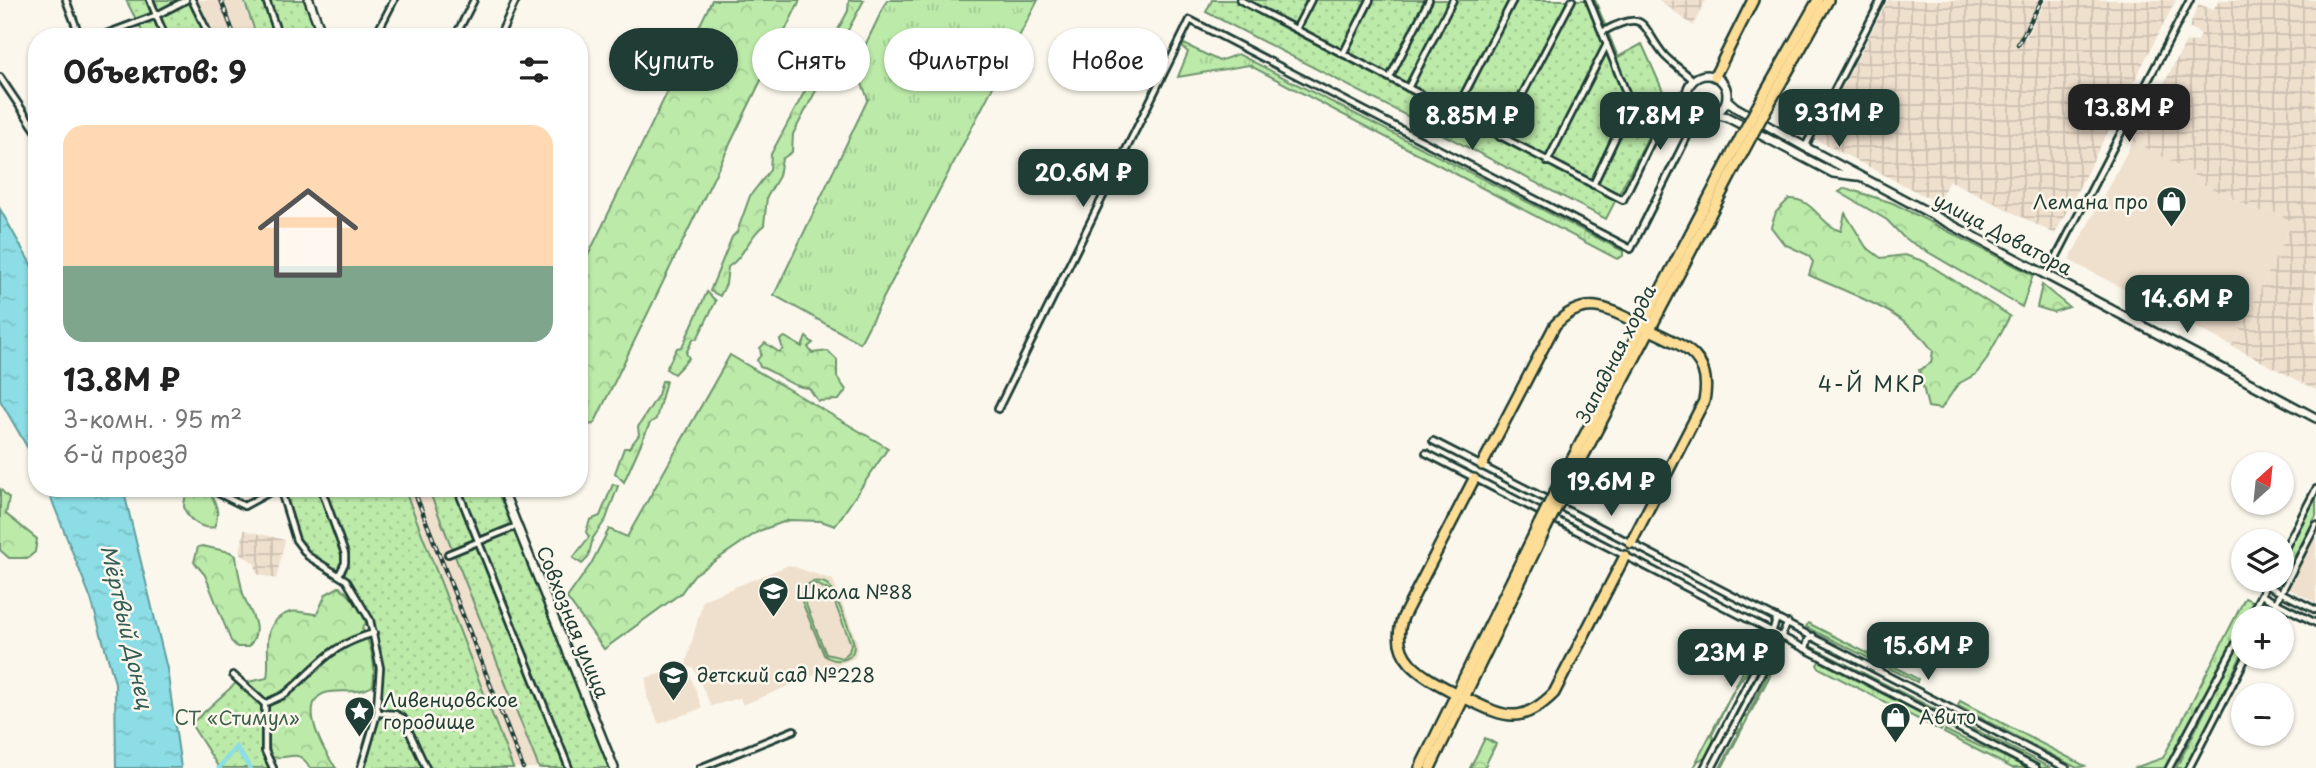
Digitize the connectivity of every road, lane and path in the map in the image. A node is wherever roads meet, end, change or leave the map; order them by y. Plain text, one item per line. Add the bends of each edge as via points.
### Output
1 (66, 0) edge
2 (150, 0) edge
3 (186, 0) edge
4 (192, 0) edge
5 (265, 0) edge
6 (309, 0) edge
7 (394, 0) edge
8 (474, 0) edge
9 (516, 0) edge
10 (1240, 0) edge
11 (1311, 0) edge
12 (1370, 0) edge
13 (1429, 0) edge
14 (1453, 0) edge
15 (1513, 0) edge
16 (1572, 0) edge
17 (1589, 0) edge
18 (1753, 0) edge
19 (1818, 0) edge
20 (1828, 0) edge
21 (1881, 0) edge
22 (2190, 0) edge
23 (157, 15) junction
24 (77, 28) edge
25 (122, 28) edge
26 (162, 28) edge
27 (206, 28) edge
28 (276, 28) edge
29 (320, 28) edge
30 (380, 28) edge
31 (460, 28) edge
32 (503, 28) edge
33 (1296, 29) junction
34 (1604, 31) junction
35 (1608, 43) junction
36 (1343, 54) junction
37 (1715, 76) junction
38 (0, 77) edge
39 (1390, 77) junction
40 (1693, 80) junction
41 (1408, 88) junction
42 (1687, 93) junction
43 (1727, 100) junction
44 (1760, 111) junction
45 (1455, 112) junction
46 (1699, 113) junction
47 (1714, 114) junction
48 (28, 119) edge
49 (1500, 138) junction
50 (1805, 147) junction
51 (1547, 162) junction
52 (1861, 177) junction
53 (1593, 185) junction
54 (2046, 276) junction
55 (1644, 327) junction
56 (998, 409) dead end
57 (2316, 418) edge
58 (1433, 441) dead end
59 (1426, 453) dead end
60 (1482, 465) junction
61 (1474, 478) junction
62 (2316, 489) edge
63 (226, 497) edge
64 (261, 497) edge
65 (281, 497) edge
66 (324, 497) edge
67 (460, 497) edge
68 (506, 497) edge
69 (2316, 525) edge
70 (517, 526) junction
71 (2294, 531) edge
72 (478, 543) junction
73 (1630, 543) junction
74 (448, 554) dead end
75 (1625, 556) junction
76 (2294, 567) edge
77 (339, 575) junction
78 (2262, 592) edge
79 (2281, 592) joint
80 (2260, 595) junction
81 (2276, 603) junction
82 (2255, 606) edge
83 (2274, 606) edge
84 (2314, 610) edge
85 (1777, 618) junction
86 (2308, 619) junction
87 (1788, 624) junction
88 (2316, 624) edge
89 (1773, 631) junction
90 (374, 633) junction
91 (1781, 635) junction
92 (1813, 636) junction
93 (1807, 648) junction
94 (2231, 652) edge
95 (2240, 669) edge
96 (233, 675) dead end
97 (1461, 696) junction
98 (265, 704) junction
99 (378, 710) junction
100 (794, 730) dead end
101 (423, 761) junction
102 (273, 768) edge
103 (361, 768) edge
104 (417, 768) edge
105 (426, 768) edge
106 (569, 768) edge
107 (614, 768) edge
108 (700, 768) edge
109 (1420, 768) edge
110 (1430, 768) edge
111 (1704, 768) edge
112 (1712, 768) edge
113 (2036, 768) edge
114 (2067, 768) edge
115 (2169, 768) edge
116 (2189, 768) edge

1 - 24 street
2 - 23 street
3 - 23 street
4 - 27 street
5 - 28 street
6 - 29 street
7 - 30 street
8 - 31 street
9 - 32 street
10 - 33 street
11 - 33 street
12 - 36 street
13 - 39 street
14 - 41 street
15 - 45 street
16 - 49 street
17 - 34 street
18 - 37 highway
19 - 44 highway, Западная хорда
20 - 44 highway, Западная хорда
21 - 50 street
22 - 54 street
23 - 25 street
23 - 26 street
33 - 36 street
34 - 35 street
34 - 40 street via 1621,22 1638,22 1669,60
35 - 51 street
35 - 53 street via 1630,105
36 - 39 street
37 - 40 street
37 - 43 street via 1726,87
38 - 48 street
39 - 41 street
40 - 42 street
41 - 45 street
42 - 46 street
42 - 53 street via 1667,108 1623,200
43 - 47 street
43 - 50 street, улица Доватора
44 - 55 highway, Западная хорда, bridge
45 - 49 street
46 - 47 street
46 - 56 street via 1631,248 1190,20
47 - 52 street, улица Доватора via 1833,173
49 - 51 street
50 - 52 street, улица Доватора
51 - 53 street
52 - 54 street, улица Доватора
54 - 57 street, улица Доватора
55 - 60 highway via 1599,307 1566,313 1555,325
55 - 73 highway via 1697,357 1707,389
55 - 97 highway, Западная хорда, bridge
58 - 60 street
59 - 61 street
60 - 73 street
61 - 75 street
61 - 97 highway via 1403,617 1398,637 1406,662
62 - 71 street
63 - 64 street via 244,506
65 - 77 street via 296,540 308,556
66 - 77 street via 345,554
67 - 72 street
68 - 70 street, Совхозная улица
69 - 76 street
70 - 72 street
70 - 107 street, Совхозная улица
72 - 74 street
72 - 106 street
73 - 85 street
75 - 89 street
75 - 97 highway via 1554,693 1543,704 1532,713 1509,715
77 - 90 street via 366,611
78 - 80 street
79 - 81 street
79 - 84 street
80 - 81 street
80 - 82 street
81 - 83 street
81 - 86 street
84 - 86 street via 2307,612
85 - 87 street
85 - 89 street
86 - 88 street
87 - 91 street
87 - 92 street
89 - 91 street
89 - 111 street
90 - 98 street via 322,657 288,693
90 - 99 street via 380,667
91 - 93 street
91 - 112 street
92 - 93 street
92 - 114 street
93 - 113 street
94 - 115 street
95 - 116 street
96 - 98 street
97 - 109 highway, Западная хорда
97 - 110 highway, Западная хорда
98 - 102 street via 265,751
99 - 101 street via 403,718
99 - 103 street
100 - 108 street
101 - 104 street
101 - 105 street

